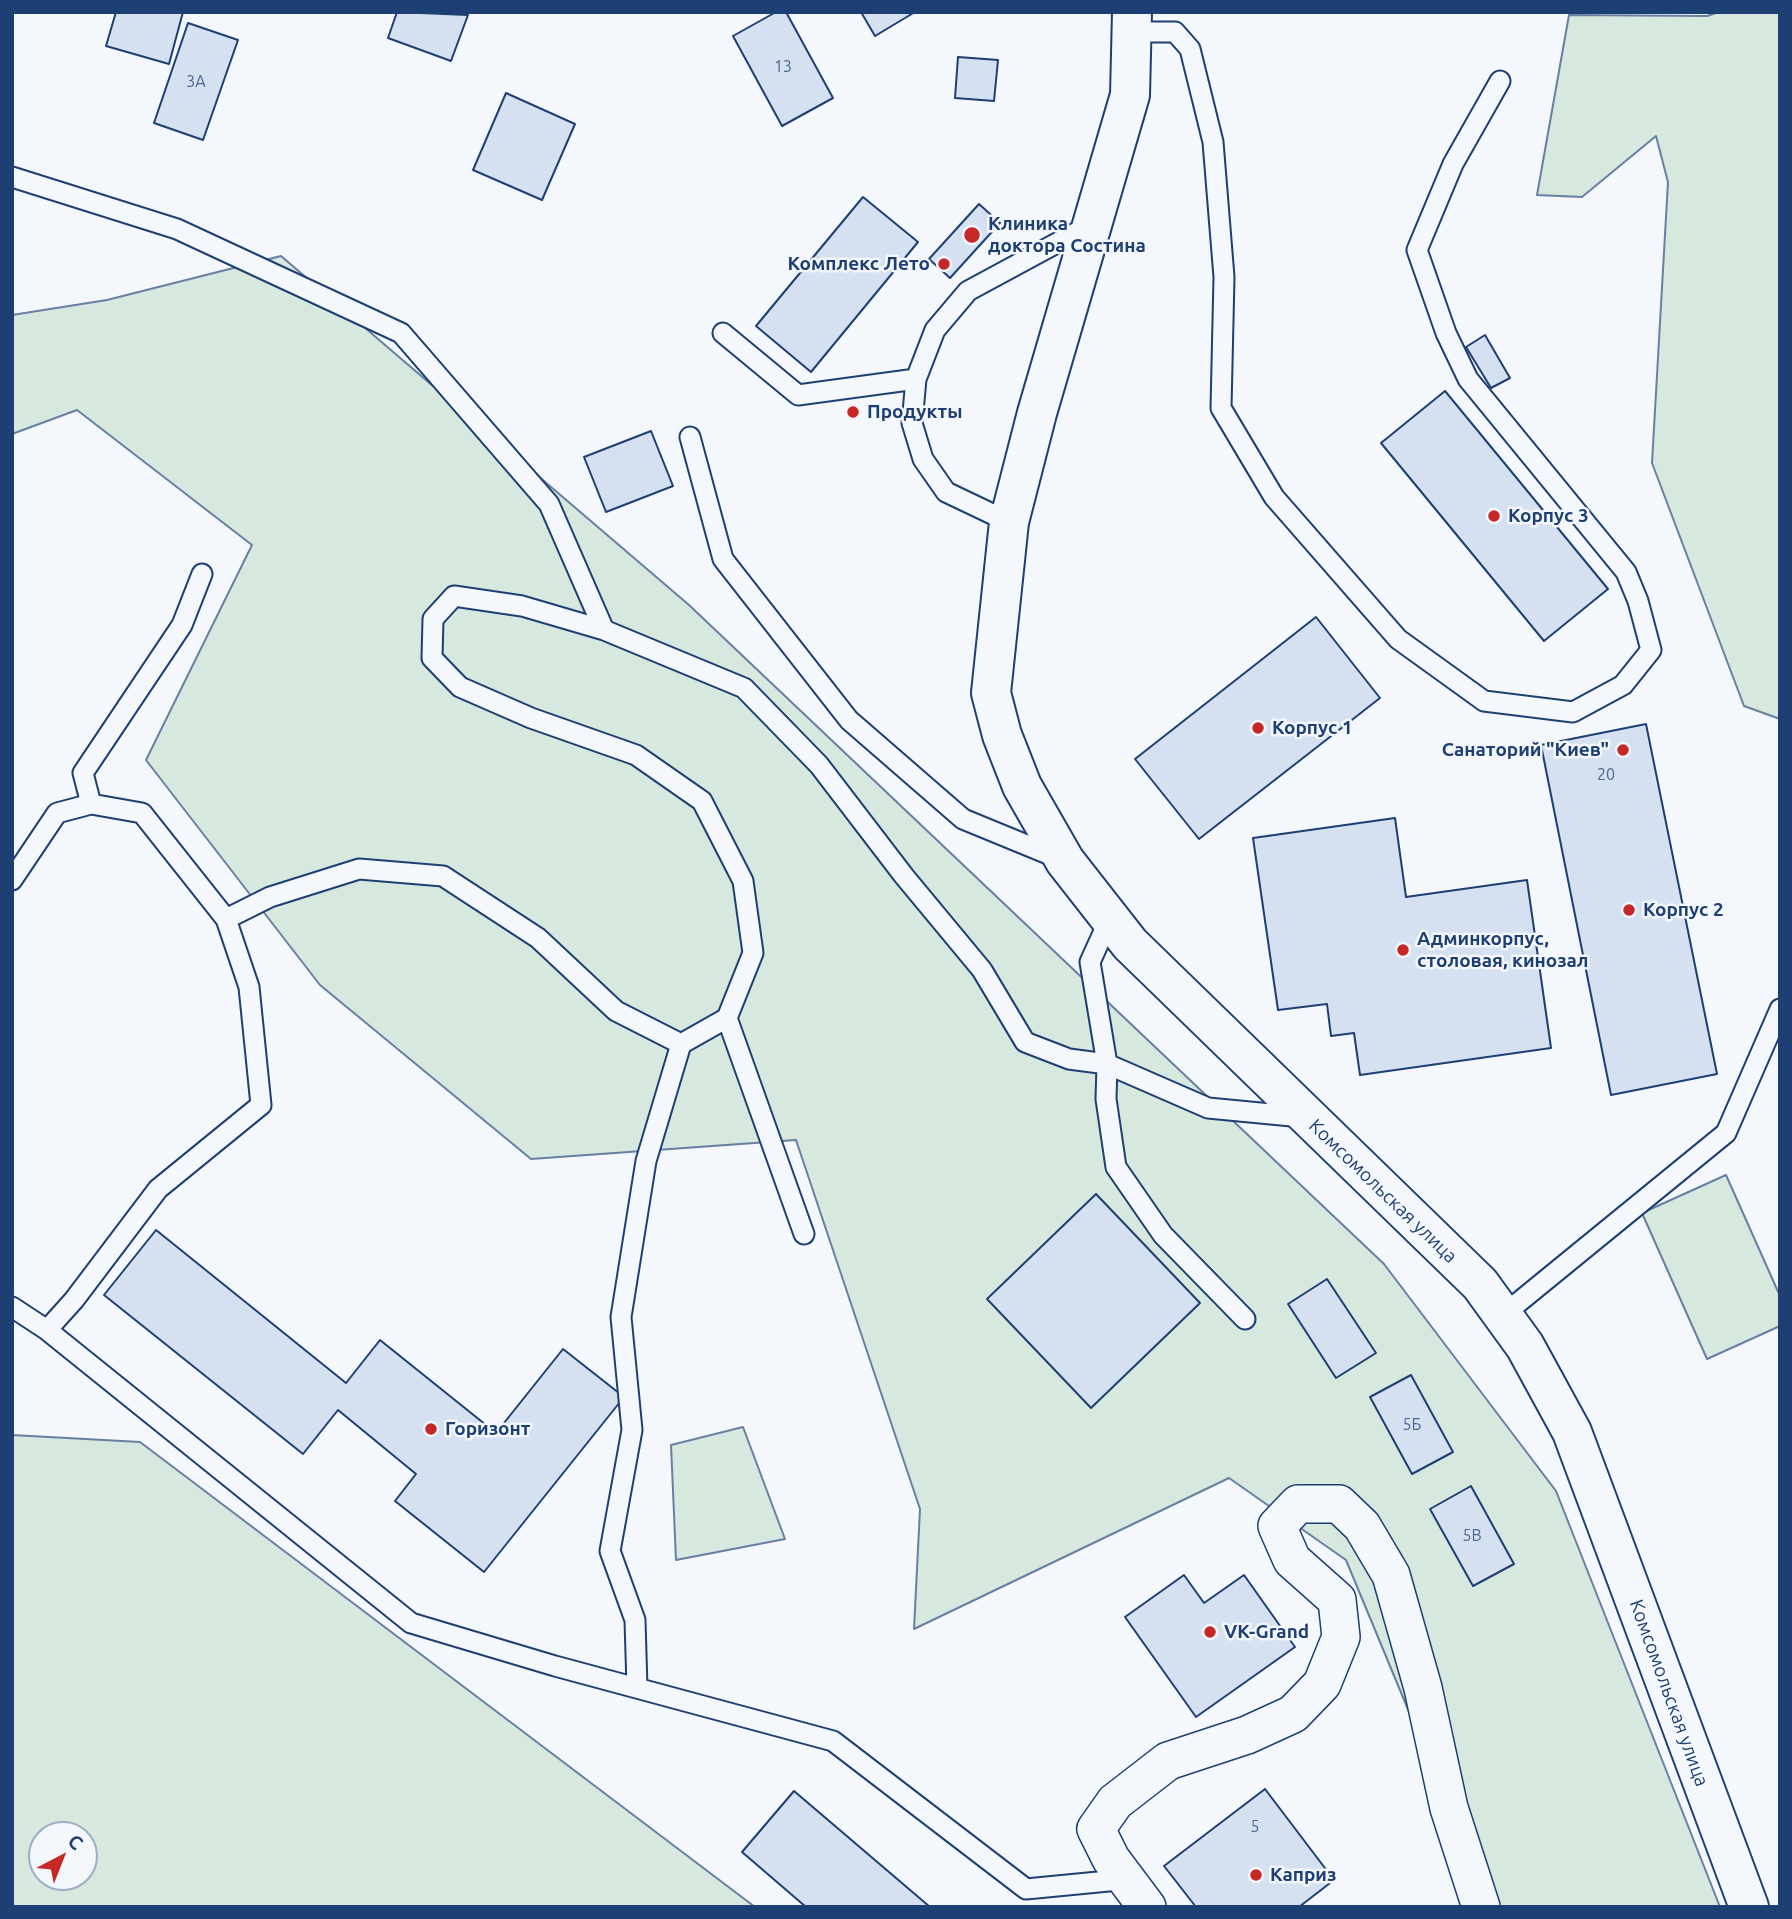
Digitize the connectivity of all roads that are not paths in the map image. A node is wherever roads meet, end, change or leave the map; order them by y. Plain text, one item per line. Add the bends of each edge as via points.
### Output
1 (1132, 22) edge
2 (1500, 82) dead end
3 (12, 177) edge
4 (1093, 223) junction
5 (723, 332) dead end
6 (916, 379) junction
7 (690, 437) dead end
8 (1009, 522) junction
9 (202, 574) dead end
10 (604, 630) junction
11 (91, 804) junction
12 (1065, 861) junction
13 (12, 880) edge
14 (1110, 918) junction
15 (226, 919) junction
16 (1780, 1009) edge
17 (727, 1018) junction
18 (681, 1044) junction
19 (1107, 1064) junction
20 (1307, 1118) junction
21 (804, 1234) dead end
22 (12, 1307) edge
23 (1503, 1315) junction
24 (1245, 1319) dead end
25 (47, 1330) junction
26 (637, 1688) junction
27 (1138, 1893) edge
28 (1481, 1907) edge
29 (1749, 1907) edge

1 - 2 lane via 1175,32 1190,49 1213,142 1224,277 1221,408 1274,497 1398,639 1484,701 1573,712 1623,685 1651,650 1639,601 1626,572 1468,379 1446,333 1417,250 1453,164
1 - 4 main road via 1130,95
3 - 10 lane via 177,229 401,333 549,504
4 - 6 lane via 968,291 935,330
4 - 8 main road, Комсомольская улица
5 - 6 lane via 798,395
6 - 8 lane via 912,423 923,459 946,492
7 - 12 lane via 723,559 849,720 963,819
8 - 12 main road, Комсомольская улица via 991,693 1022,786
9 - 11 lane via 182,625 83,773
10 - 17 lane via 522,606 454,596 433,619 432,658 460,687 636,755 702,801 743,881 753,953
10 - 19 lane via 744,688 819,765 982,970 1025,1042 1069,1059
11 - 13 lane via 57,813
11 - 15 lane via 142,813
12 - 14 main road, Комсомольская улица
14 - 19 lane via 1090,962
14 - 20 main road, Комсомольская улица via 1130,944
15 - 18 lane via 270,897 359,869 443,876 538,938 616,1011
15 - 25 lane via 249,987 261,1105 158,1189
16 - 23 lane via 1726,1133
17 - 18 lane
17 - 21 lane
18 - 26 lane via 646,1161 621,1317 632,1430 610,1551 635,1620
19 - 20 lane via 1208,1108
19 - 24 lane via 1106,1100 1116,1167 1163,1235
20 - 23 main road, Комсомольская улица via 1480,1284
22 - 25 lane
23 - 29 main road, Комсомольская улица via 1572,1432
25 - 26 lane via 411,1623
26 - 27 lane via 834,1741 1026,1889
27 - 28 street via 1096,1829 1115,1802 1168,1761 1293,1714 1322,1684 1341,1637 1337,1600 1292,1559 1277,1526 1298,1504 1339,1504 1362,1526 1391,1575 1423,1688 1449,1808

